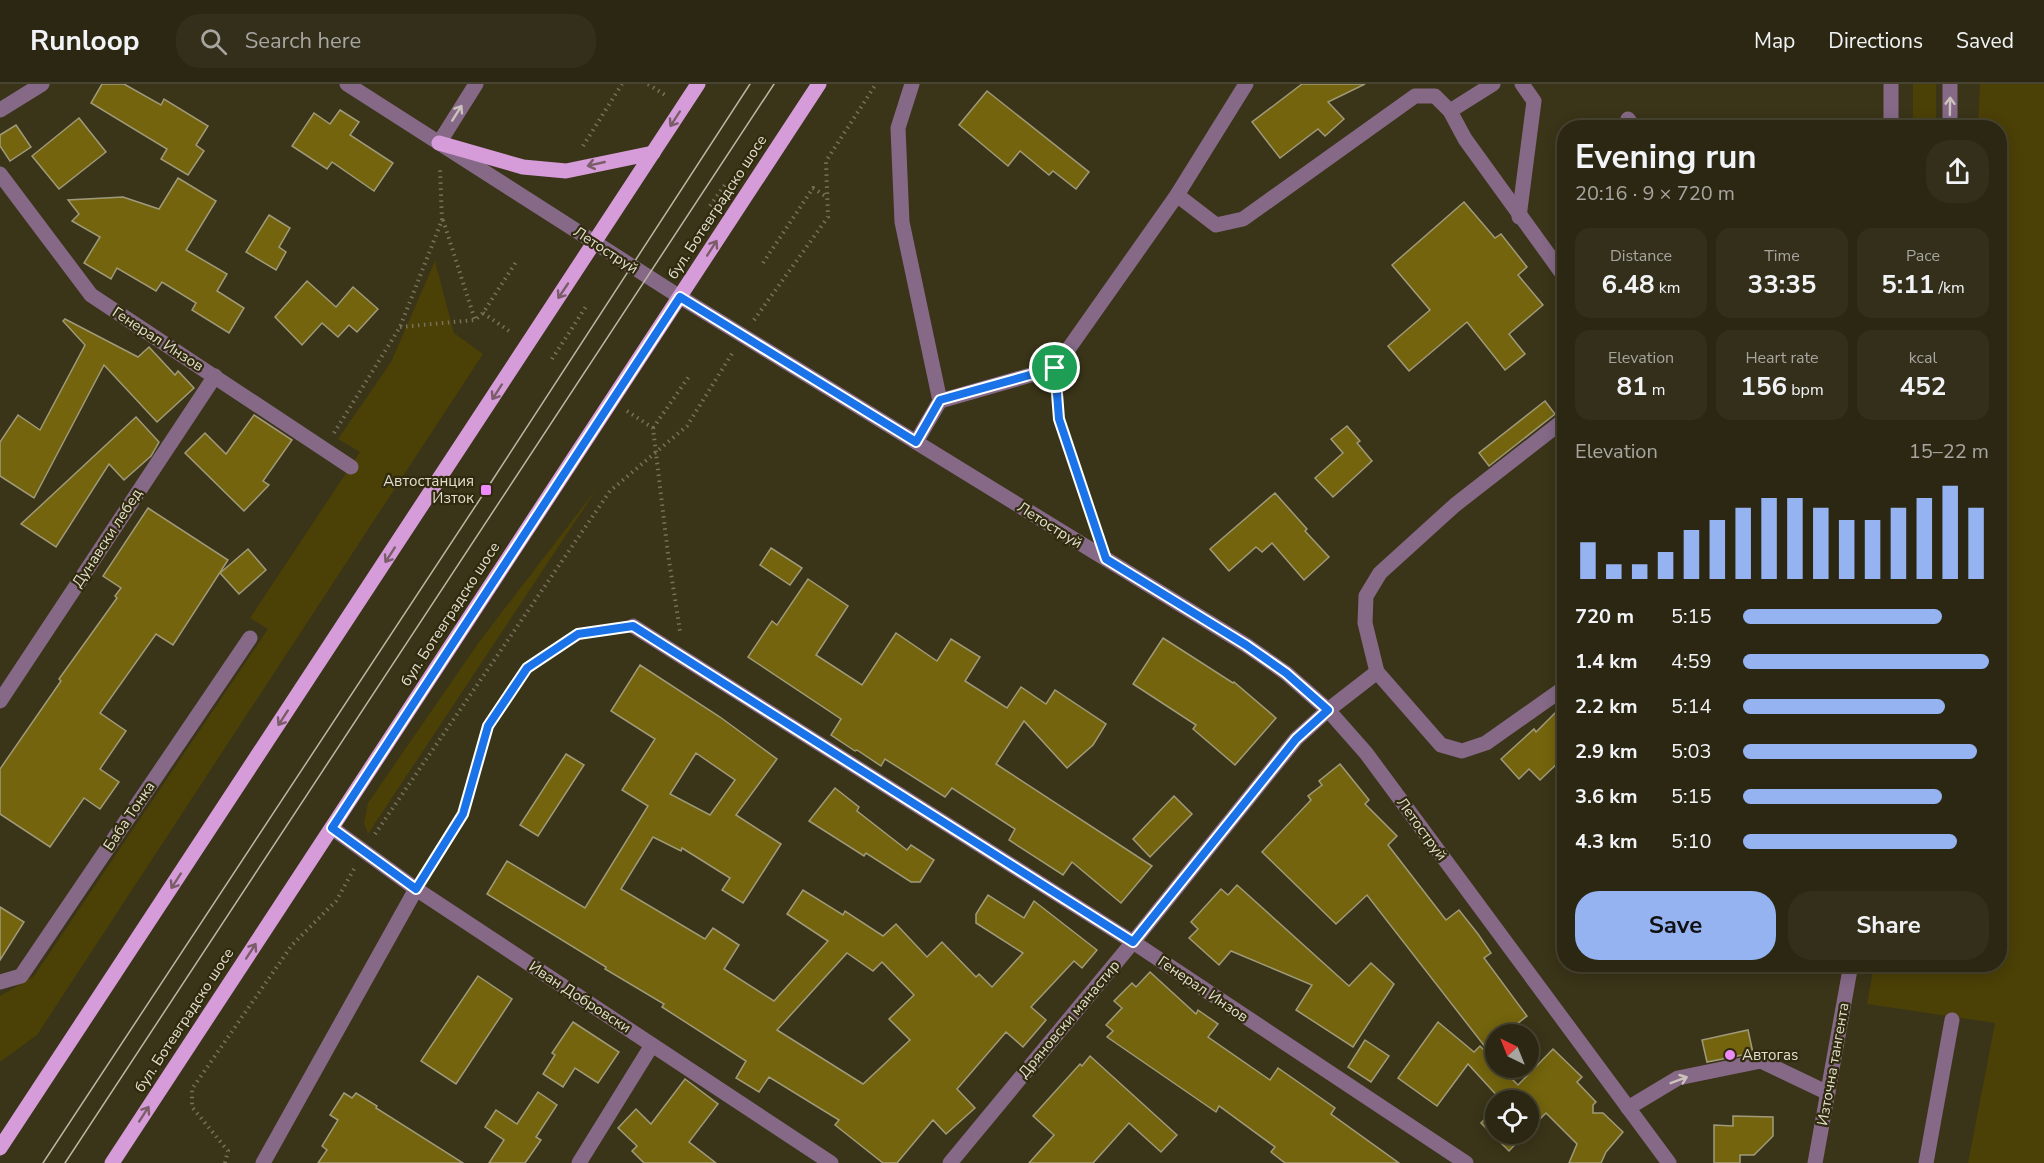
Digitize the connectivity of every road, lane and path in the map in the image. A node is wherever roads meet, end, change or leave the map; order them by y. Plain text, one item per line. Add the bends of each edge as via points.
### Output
1 (42, 84) edge
2 (347, 84) edge
3 (476, 84) edge
4 (622, 84) edge
5 (698, 84) edge
6 (819, 84) edge
7 (876, 84) edge
8 (912, 84) edge
9 (1246, 84) edge
10 (1493, 84) edge
11 (1522, 84) edge
12 (1891, 84) edge
13 (1950, 84) edge
14 (0, 110) edge
15 (1450, 111) junction
16 (1891, 120) edge
17 (1950, 120) edge
18 (439, 143) junction
19 (583, 146) dead end
20 (653, 153) junction
21 (0, 174) edge
22 (1177, 195) junction
23 (827, 198) junction
24 (1520, 216) junction
25 (442, 220) junction
26 (596, 243) junction
27 (516, 262) dead end
28 (762, 263) dead end
29 (1557, 266) edge
30 (680, 297) junction
31 (587, 305) dead end
32 (483, 314) junction
33 (475, 320) junction
34 (400, 327) junction
35 (743, 336) junction
36 (529, 343) junction
37 (552, 359) dead end
38 (1055, 368) junction
39 (690, 375) dead end
40 (214, 376) junction
41 (612, 400) junction
42 (940, 400) junction
43 (1557, 425) edge
44 (652, 428) junction
45 (916, 442) junction
46 (324, 449) junction
47 (656, 451) junction
48 (351, 467) dead end
49 (1106, 559) junction
50 (633, 626) joint
51 (250, 638) dead end
52 (684, 659) junction
53 (1377, 672) junction
54 (1557, 693) edge
55 (0, 701) edge
56 (1328, 710) junction
57 (332, 828) junction
58 (363, 851) junction
59 (416, 889) junction
60 (1133, 942) junction
61 (1850, 972) edge
62 (0, 982) edge
63 (1952, 1020) dead end
64 (652, 1045) junction
65 (1828, 1094) junction
66 (1628, 1108) junction
67 (0, 1148) edge
68 (112, 1163) edge
69 (225, 1163) edge
70 (262, 1163) edge
71 (579, 1163) edge
72 (831, 1163) edge
73 (950, 1163) edge
74 (1466, 1163) edge
75 (1669, 1163) edge
76 (1815, 1163) edge
77 (1926, 1163) edge

1 - 14 street
2 - 18 street, Летоструй
18 -> 3 street
4 - 19 path
5 -> 20 main road
30 -> 6 main road, бул. Ботевградско шосе
7 - 23 path via 826,161
8 - 42 street via 898,128 902,222
9 - 22 street
10 - 15 street
11 - 24 street via 1534,101
12 - 16 street
17 -> 13 street
15 - 22 street via 1435,96 1414,96 1243,219 1216,225
15 - 24 street via 1465,139
20 -> 18 main road via 566,171 523,167
18 - 25 path
18 - 26 street, Летоструй
20 - 26 main road
21 - 40 street, Генерал Инзов via 91,295
22 - 38 street
23 - 28 path via 813,188
23 - 35 path via 828,217
24 - 29 street
25 - 33 path
25 - 34 path
26 - 30 street, Летоструй
26 -> 36 main road
27 - 32 path
30 - 35 street, Летоструй
30 - 41 main road, бул. Ботевградско шосе
31 - 37 path
32 - 33 path
32 - 36 path
33 - 34 path
34 - 46 path
35 - 45 street, Летоструй
35 - 47 path via 687,426
36 -> 67 main road
38 - 42 street
38 - 49 path via 1059,419
39 - 44 path
40 - 46 street, Генерал Инзов
40 - 55 street, Дунавски лебед
41 - 44 path
41 - 57 main road, бул. Ботевградско шосе
42 - 45 street
43 - 53 street via 1455,505 1380,573 1366,597 1365,614
44 - 47 path
45 - 49 street, Летоструй
46 - 48 street, Генерал Инзов
47 - 52 path
47 - 58 path via 610,491
49 - 56 street, Летоструй via 1246,645
50 - 52 street, Генерал Инзов
50 - 59 path via 578,634 527,668 488,726 463,814
51 - 62 street, Баба Тонка via 21,976
52 - 60 street, Генерал Инзов
53 - 54 street via 1441,745 1462,751 1486,743
53 - 56 street, Дряновски манастир
56 - 60 street, Дряновски манастир via 1296,739
56 - 66 street, Летоструй via 1366,753
57 - 58 street, Иван Добровски
68 -> 57 main road, бул. Ботевградско шосе
58 - 59 street, Иван Добровски
58 - 69 path via 336,900 292,945 192,1089 192,1107 228,1150
59 - 64 street, Иван Добровски
59 - 70 street
60 - 73 street, Дряновски манастир
60 - 74 street, Генерал Инзов
61 - 65 street, Източна тангента
63 - 77 street
64 - 71 street
64 - 72 street, Иван Добровски
66 -> 65 street via 1678,1078 1761,1062
65 - 76 street, Източна тангента
66 - 75 street, Летоструй

